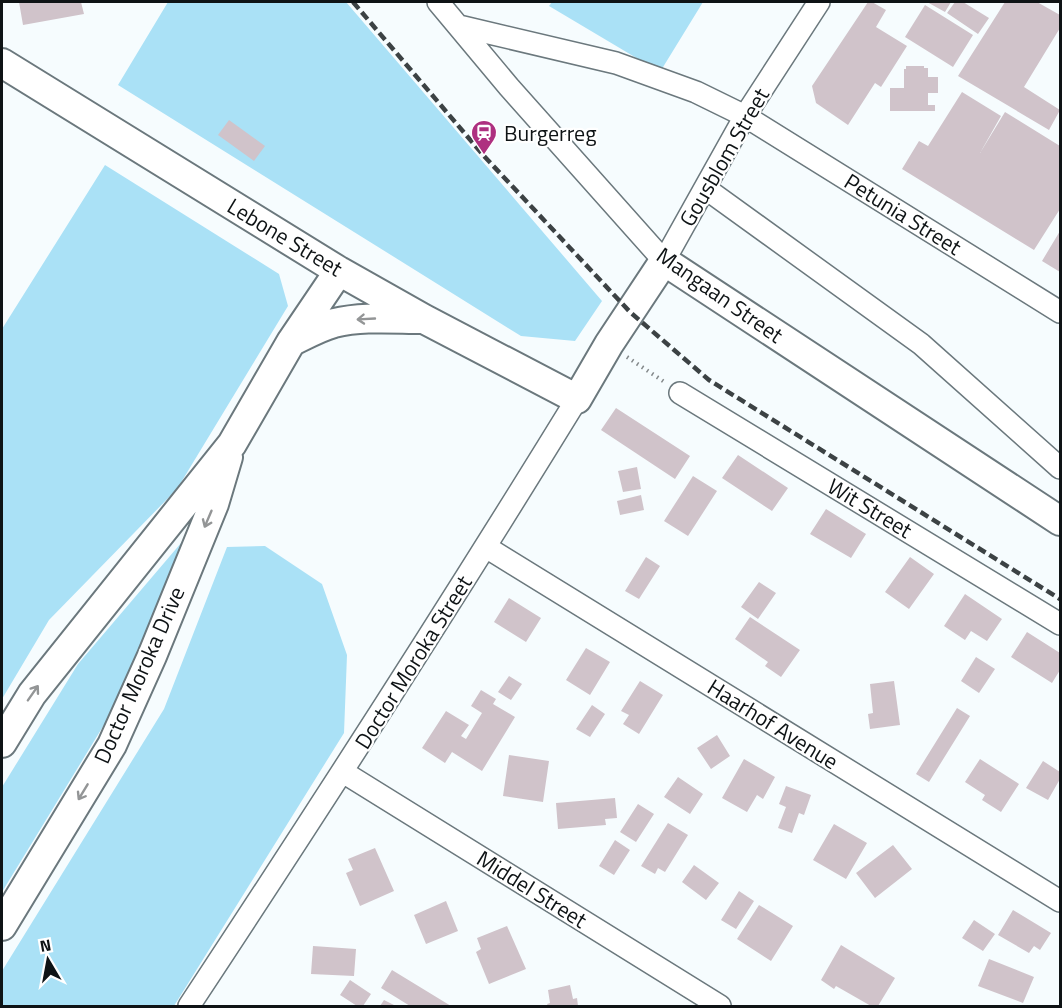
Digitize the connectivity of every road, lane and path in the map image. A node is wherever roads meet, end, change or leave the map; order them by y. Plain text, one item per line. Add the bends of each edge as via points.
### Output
1 (438, 2) edge
2 (819, 2) edge
3 (459, 26) junction
4 (2, 63) edge
5 (745, 116) junction
6 (705, 188) junction
7 (664, 261) junction
8 (339, 271) junction
9 (630, 312) joint
10 (1060, 312) edge
11 (424, 319) junction
12 (291, 342) junction
13 (609, 344) junction
14 (680, 393) joint
15 (577, 399) junction
16 (232, 444) junction
17 (1060, 468) edge
18 (1060, 520) edge
19 (486, 547) junction
20 (1060, 624) edge
21 (2, 743) edge
22 (343, 772) junction
23 (1060, 901) edge
24 (2, 926) edge
25 (189, 1006) edge
26 (720, 1006) edge

1 - 3 street, Mangaan Street
2 - 5 street, Gousblom Street
3 - 5 street, Petunia Street via 616,63 696,92
3 - 7 street, Mangaan Street
4 - 8 street, Lebone Street
5 - 6 street, Gousblom Street
5 - 10 street, Petunia Street
6 - 7 street, Gousblom Street
6 - 17 street via 921,344
7 - 9 street, Gousblom Street
7 - 18 street, Mangaan Street
8 - 11 street, Lebone Street
8 - 12 street, Doctor Moroka Drive
9 - 13 street, Doctor Moroka Street
11 -> 12 street via 350,321 317,329
11 - 15 street, Lebone Street
12 - 16 street, Doctor Moroka Drive
13 - 14 path
13 - 15 street, Doctor Moroka Street
14 - 20 street, Wit Street
15 - 19 street, Doctor Moroka Street
21 -> 16 street, Doctor Moroka Drive via 32,694
16 -> 24 street, Doctor Moroka Drive via 214,504 112,745
19 - 22 street, Doctor Moroka Street
19 - 23 street, Haarhof Avenue
22 - 25 street, Doctor Moroka Street
22 - 26 street, Middel Street

